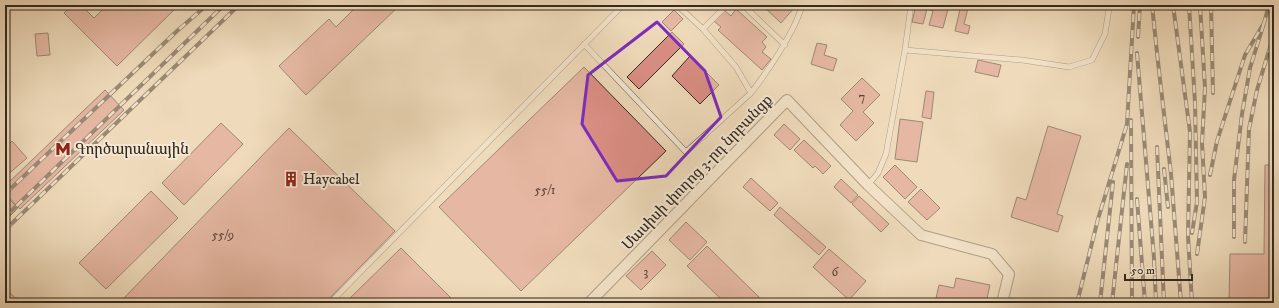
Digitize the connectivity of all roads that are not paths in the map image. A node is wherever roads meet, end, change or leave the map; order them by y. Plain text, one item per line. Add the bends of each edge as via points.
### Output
1 (623, 5) edge
2 (677, 5) edge
3 (727, 5) edge
4 (743, 5) edge
5 (802, 5) edge
6 (911, 5) edge
7 (1108, 9) dead end
8 (702, 29) junction
9 (584, 44) junction
10 (785, 45) junction
11 (905, 50) junction
12 (751, 93) junction
13 (868, 185) junction
14 (5, 298) edge
15 (8, 303) edge
16 (25, 303) edge
17 (330, 303) edge
18 (589, 303) edge
19 (1002, 303) edge

1 - 9 lane
2 - 8 lane
3 - 8 lane
4 - 10 lane
5 - 10 lane
6 - 11 lane
7 - 11 lane via 1105,34 1092,60 1069,67 1022,60
8 - 12 lane via 736,67
9 - 12 lane via 686,152
9 - 17 lane
10 - 12 lane
11 - 13 lane via 886,154 878,173
13 - 18 street, Մասիսի փողոց 3-րդ նրբանցք via 787,100
13 - 19 street, Մասիսի փողոց 3-րդ նրբանցք via 921,235 992,254 1008,274
14 - 15 main road
14 - 16 lane

